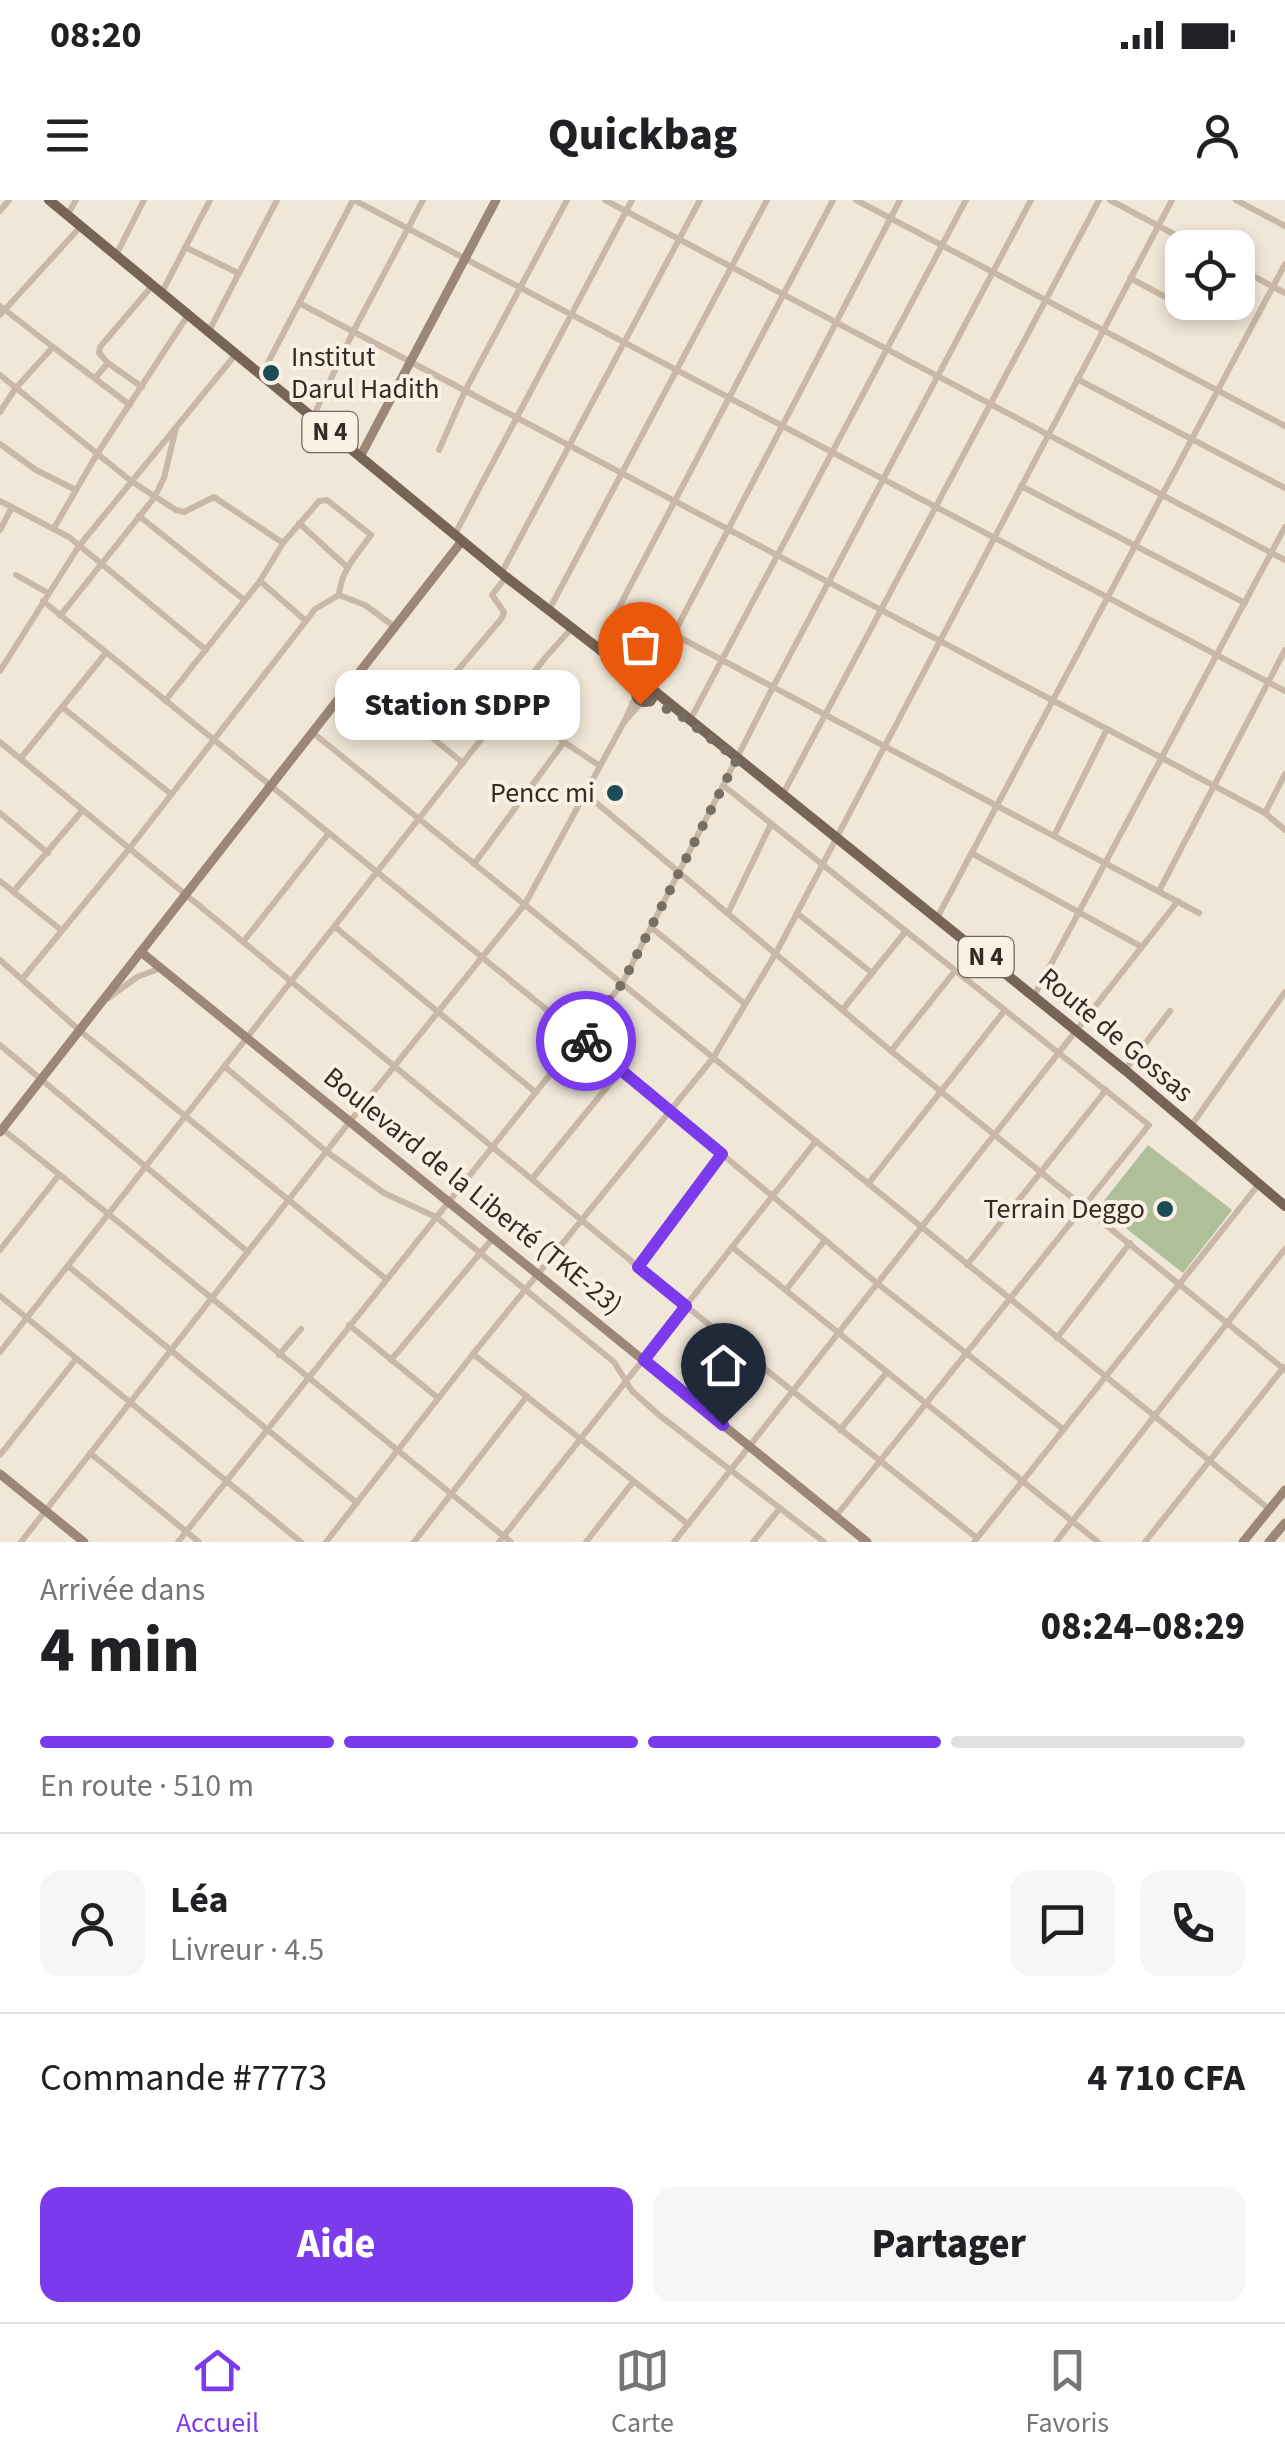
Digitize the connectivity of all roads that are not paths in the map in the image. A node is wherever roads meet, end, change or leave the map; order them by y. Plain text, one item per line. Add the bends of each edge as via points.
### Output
1 (9, 200) edge
2 (50, 200) edge
3 (76, 200) edge
4 (144, 200) edge
5 (210, 200) edge
6 (278, 200) edge
7 (354, 200) edge
8 (423, 200) edge
9 (496, 200) edge
10 (566, 200) edge
11 (605, 200) edge
12 (632, 200) edge
13 (700, 200) edge
14 (768, 200) edge
15 (833, 200) edge
16 (856, 200) edge
17 (900, 200) edge
18 (966, 200) edge
19 (1031, 200) edge
20 (1100, 200) edge
21 (1110, 200) edge
22 (1172, 200) edge
23 (1236, 200) edge
24 (0, 211) edge
25 (626, 211) junction
26 (68, 214) junction
27 (891, 218) junction
28 (82, 225) junction
29 (1159, 226) junction
30 (1285, 226) edge
31 (408, 228) junction
32 (1166, 230) edge
33 (679, 239) junction
34 (942, 244) junction
35 (185, 247) junction
36 (116, 255) junction
37 (466, 258) junction
38 (1285, 264) edge
39 (732, 267) junction
40 (993, 272) junction
41 (238, 273) junction
42 (1255, 277) edge
43 (1130, 278) junction
44 (1273, 286) junction
45 (520, 288) junction
46 (156, 290) junction
47 (1285, 292) edge
48 (784, 294) junction
49 (1165, 297) edge
50 (1045, 299) junction
51 (299, 303) junction
52 (2, 311) edge
53 (572, 314) junction
54 (188, 315) junction
55 (836, 322) junction
56 (1104, 330) junction
57 (208, 332) junction
58 (353, 332) junction
59 (624, 342) junction
60 (54, 347) junction
61 (887, 349) junction
62 (236, 354) junction
63 (410, 362) junction
64 (108, 363) junction
65 (677, 370) junction
66 (262, 374) junction
67 (0, 376) edge
68 (938, 376) junction
69 (95, 378) junction
70 (1078, 379) junction
71 (142, 387) junction
72 (14, 388) junction
73 (1218, 390) junction
74 (466, 391) junction
75 (729, 398) junction
76 (990, 403) junction
77 (130, 405) junction
78 (0, 412) edge
79 (313, 418) junction
80 (517, 418) junction
81 (782, 426) junction
82 (1285, 426) edge
83 (176, 427) junction
84 (1048, 434) junction
85 (1190, 442) junction
86 (0, 444) edge
87 (570, 446) junction
88 (439, 450) dead end
89 (832, 452) junction
90 (97, 454) junction
91 (360, 457) junction
92 (622, 474) junction
93 (884, 479) junction
94 (131, 481) junction
95 (1021, 486) junction
96 (1285, 488) edge
97 (76, 490) junction
98 (1162, 494) junction
99 (154, 498) junction
100 (0, 501) edge
101 (675, 502) junction
102 (935, 506) junction
103 (12, 507) junction
104 (139, 516) junction
105 (300, 523) junction
106 (1285, 527) edge
107 (54, 528) junction
108 (0, 530) edge
109 (728, 530) junction
110 (994, 537) junction
111 (458, 538) junction
112 (282, 543) junction
113 (79, 546) junction
114 (1135, 546) junction
115 (1272, 553) junction
116 (777, 556) junction
117 (1285, 560) edge
118 (102, 563) junction
119 (347, 567) junction
120 (16, 575) dead end
121 (504, 575) junction
122 (260, 581) junction
123 (828, 582) junction
124 (339, 595) junction
125 (45, 597) junction
126 (1108, 597) junction
127 (243, 598) junction
128 (1245, 603) junction
129 (880, 610) junction
130 (548, 611) junction
131 (60, 616) junction
132 (306, 621) junction
133 (394, 627) junction
134 (572, 629) junction
135 (674, 634) junction
136 (939, 641) junction
137 (206, 650) junction
138 (597, 650) junction
139 (1285, 650) edge
140 (106, 654) junction
141 (1218, 655) junction
142 (722, 660) junction
143 (0, 671) edge
144 (356, 675) junction
145 (1268, 682) junction
146 (773, 687) junction
147 (644, 691) junction
148 (1285, 691) edge
149 (513, 699) junction
150 (165, 701) junction
151 (1053, 701) junction
152 (62, 706) junction
153 (825, 714) junction
154 (685, 718) junction
155 (413, 723) junction
156 (1107, 729) junction
157 (311, 731) junction
158 (214, 740) junction
159 (0, 742) edge
160 (564, 742) junction
161 (883, 746) junction
162 (21, 758) junction
163 (1162, 758) junction
164 (737, 759) junction
165 (462, 763) junction
166 (600, 766) junction
167 (1285, 774) edge
168 (270, 783) junction
169 (724, 786) junction
170 (1214, 786) junction
171 (171, 794) junction
172 (586, 794) junction
173 (783, 795) junction
174 (997, 806) junction
175 (82, 811) junction
176 (0, 812) edge
177 (1265, 812) junction
178 (419, 818) junction
179 (772, 824) junction
180 (1285, 830) edge
181 (329, 833) junction
182 (1054, 836) junction
183 (837, 839) junction
184 (129, 849) junction
185 (48, 853) junction
186 (973, 854) junction
187 (474, 864) junction
188 (822, 864) junction
189 (1107, 864) junction
190 (377, 873) junction
191 (680, 873) junction
192 (0, 881) edge
193 (1158, 891) junction
194 (13, 892) junction
195 (185, 895) junction
196 (1178, 902) junction
197 (525, 904) junction
198 (1082, 911) junction
199 (728, 913) junction
200 (797, 913) junction
201 (1199, 913) dead end
202 (937, 918) junction
203 (335, 926) junction
204 (652, 928) junction
205 (61, 930) junction
206 (906, 932) junction
207 (243, 942) junction
208 (1142, 947) junction
209 (142, 952) junction
210 (776, 952) junction
211 (482, 957) junction
212 (0, 960) edge
213 (161, 968) junction
214 (955, 970) junction
215 (872, 973) junction
216 (23, 978) junction
217 (292, 983) junction
218 (622, 984) junction
219 (1285, 992) edge
220 (1034, 996) junction
221 (102, 1003) junction
222 (746, 1004) junction
223 (843, 1009) junction
224 (1005, 1010) junction
225 (1170, 1011) dead end
226 (438, 1012) junction
227 (79, 1030) junction
228 (1077, 1031) junction
229 (580, 1036) junction
230 (248, 1037) junction
231 (0, 1045) edge
232 (891, 1050) junction
233 (1059, 1053) junction
234 (714, 1058) junction
235 (394, 1066) junction
236 (224, 1067) junction
237 (621, 1070) junction
238 (1125, 1070) junction
239 (43, 1078) junction
240 (1106, 1090) junction
241 (534, 1091) junction
242 (941, 1092) junction
243 (670, 1112) junction
244 (185, 1117) junction
245 (351, 1120) junction
246 (1190, 1127) junction
247 (1, 1130) edge
248 (996, 1135) junction
249 (816, 1141) junction
250 (492, 1146) junction
251 (327, 1152) junction
252 (722, 1154) junction
253 (146, 1167) junction
254 (1041, 1172) junction
255 (59, 1175) junction
256 (532, 1180) junction
257 (868, 1184) junction
258 (1259, 1184) junction
259 (772, 1196) junction
260 (288, 1200) junction
261 (448, 1200) junction
262 (1285, 1206) edge
263 (1084, 1207) junction
264 (108, 1215) junction
265 (436, 1217) junction
266 (583, 1221) junction
267 (922, 1228) junction
268 (494, 1237) junction
269 (825, 1240) junction
270 (1130, 1242) junction
271 (732, 1247) junction
272 (1285, 1249) edge
273 (0, 1250) edge
274 (248, 1252) junction
275 (479, 1252) junction
276 (967, 1265) junction
277 (68, 1266) junction
278 (638, 1267) junction
279 (540, 1274) junction
280 (386, 1279) junction
281 (1180, 1283) junction
282 (878, 1284) junction
283 (786, 1290) junction
284 (526, 1291) junction
285 (0, 1296) edge
286 (213, 1297) junction
287 (1010, 1300) junction
288 (686, 1306) junction
289 (26, 1319) junction
290 (1228, 1322) junction
291 (349, 1325) junction
292 (301, 1329) dead end
293 (840, 1333) junction
294 (1057, 1338) junction
295 (171, 1350) junction
296 (0, 1352) edge
297 (967, 1353) junction
298 (473, 1354) junction
299 (279, 1355) junction
300 (76, 1359) junction
301 (391, 1360) junction
302 (644, 1360) junction
303 (1284, 1368) edge
304 (887, 1372) junction
305 (1105, 1377) junction
306 (307, 1379) junction
307 (626, 1382) junction
308 (792, 1392) junction
309 (528, 1396) junction
310 (438, 1398) junction
311 (130, 1402) junction
312 (926, 1404) junction
313 (1154, 1417) junction
314 (267, 1429) junction
315 (1063, 1429) junction
316 (840, 1430) junction
317 (582, 1439) junction
318 (750, 1447) junction
319 (397, 1451) junction
320 (90, 1453) junction
321 (0, 1455) edge
322 (880, 1462) junction
323 (1208, 1462) junction
324 (732, 1469) junction
325 (0, 1474) edge
326 (226, 1481) junction
327 (1022, 1481) junction
328 (632, 1482) junction
329 (1285, 1490) edge
330 (451, 1494) junction
331 (357, 1503) junction
332 (780, 1508) junction
333 (1270, 1509) junction
334 (45, 1511) junction
335 (836, 1516) junction
336 (1073, 1521) junction
337 (1285, 1522) edge
338 (688, 1524) junction
339 (186, 1532) junction
340 (505, 1540) edge
341 (975, 1540) edge
342 (1248, 1540) edge
343 (20, 1542) edge
344 (84, 1542) edge
345 (178, 1542) edge
346 (199, 1542) edge
347 (301, 1542) edge
348 (326, 1542) edge
349 (414, 1542) edge
350 (586, 1542) edge
351 (674, 1542) edge
352 (753, 1542) edge
353 (824, 1542) edge
354 (866, 1542) edge
355 (1056, 1542) edge
356 (1098, 1542) edge
357 (1145, 1542) edge
358 (1270, 1542) edge

1 - 24 street
2 - 26 main road, N 4
3 - 26 street
4 - 36 street
5 - 35 street
6 - 41 street
7 - 31 street
7 - 51 street
8 - 31 street
9 - 37 street
10 - 45 street
11 - 25 street
12 - 25 street
13 - 33 street
14 - 39 street
15 - 48 street
16 - 27 street
17 - 27 street
18 - 34 street
19 - 40 street
20 - 50 street
21 - 29 street
22 - 29 street
23 - 30 street
25 - 33 street
25 - 53 street
26 - 28 main road, N 4
27 - 34 street
27 - 55 street
28 - 36 main road, N 4
28 - 52 street
29 - 32 street
29 - 43 street
31 - 37 street
31 - 58 street
33 - 39 street
33 - 59 street
34 - 40 street
34 - 61 street
35 - 41 street
35 - 46 street
36 - 46 main road, N 4
37 - 45 street
37 - 63 street
38 - 44 street
39 - 48 street
39 - 65 street
40 - 50 street
40 - 68 street
41 - 57 street
42 - 44 street
43 - 49 street
43 - 56 street
44 - 47 street
44 - 73 street
45 - 53 street
45 - 74 street
46 - 54 main road, N 4
46 - 64 street via 100,347
48 - 55 street
48 - 75 street
50 - 56 street
50 - 76 street
51 - 58 street
51 - 66 street
52 - 60 street
53 - 59 street
53 - 80 street
54 - 57 main road, N 4
54 - 71 street
55 - 61 street
55 - 81 street
56 - 70 street
56 - 73 street
57 - 62 main road, N 4
58 - 63 street
58 - 79 street
59 - 65 street
59 - 87 street
60 - 69 street
60 - 72 street
61 - 68 street
61 - 89 street
62 - 66 main road, N 4
62 - 83 street
63 - 74 street
63 - 91 street
64 - 69 street
64 - 71 street
65 - 75 street
65 - 92 street
66 - 79 main road, N 4
67 - 72 street
68 - 76 street
68 - 93 street
69 - 77 street
70 - 84 street
70 - 85 street
71 - 77 street
72 - 78 street
72 - 90 street
73 - 82 street
73 - 85 street
74 - 80 street
74 - 88 street
75 - 81 street
75 - 101 street
76 - 84 street
76 - 102 street
77 - 90 street
79 - 91 main road, N 4
80 - 87 street
80 - 111 street
81 - 89 street
81 - 109 street
83 - 94 street
83 - 99 street
84 - 95 street
84 - 98 street
85 - 96 street
85 - 98 street
86 - 97 street
87 - 92 street
87 - 121 street
89 - 93 street
89 - 116 street
90 - 94 street
90 - 97 street
91 - 111 main road, N 4
92 - 101 street
92 - 130 street
93 - 102 street
93 - 123 street
94 - 99 street
94 - 113 street
95 - 110 street
95 - 114 street
97 - 107 street
98 - 114 street
98 - 115 street
99 - 104 street
99 - 112 street via 184,512 214,497
100 - 103 street
101 - 109 street
101 - 138 street
102 - 110 street
102 - 129 street
103 - 107 street
103 - 108 street
104 - 118 street
104 - 127 street
105 - 112 street
105 - 119 street
105 - 119 street via 323,498 369,532
106 - 115 street
107 - 113 street
109 - 116 street
109 - 135 street
110 - 126 street
110 - 136 street
111 - 121 main road, N 4
111 - 133 street
112 - 122 street
113 - 118 street
113 - 125 street
114 - 126 street
114 - 128 street
115 - 117 street
115 - 128 street
116 - 123 street
116 - 142 street
118 - 131 street
118 - 137 street
119 - 124 street
120 - 125 street
121 - 130 main road, N 4
121 - 155 street via 492,596 502,618
122 - 127 street
122 - 132 street
123 - 129 street
123 - 146 street
124 - 132 street
124 - 133 street
125 - 131 street
125 - 143 street
126 - 141 street
126 - 151 street
127 - 137 street
128 - 141 street
129 - 136 street
129 - 153 street
130 - 134 main road, N 4
131 - 140 street
132 - 158 street
133 - 144 street
134 - 138 main road, N 4
134 - 149 street
135 - 142 street
135 - 147 street
136 - 151 street
136 - 161 street
137 - 150 street
138 - 147 main road, N 4
139 - 145 street
140 - 150 street
140 - 152 street
141 - 145 street
141 - 163 street
142 - 146 street
142 - 154 street
144 - 155 street
144 - 157 street
145 - 148 street
145 - 170 street
146 - 153 street
146 - 164 street
147 - 154 main road, N 4
147 - 166 street
149 - 160 street
149 - 165 street
150 - 158 street
151 - 156 street
151 - 174 street
152 - 162 street
152 - 171 street
153 - 161 street
153 - 173 street
154 - 164 main road, Route de Gossas / N 4
155 - 165 street
156 - 163 street
156 - 182 street
157 - 168 street
157 - 178 street
158 - 168 street
158 - 171 street
159 - 162 street
160 - 166 street
160 - 187 street
161 - 174 street
161 - 183 street
162 - 175 street
163 - 170 street
163 - 189 street
164 - 169 street
164 - 173 main road, Route de Gossas / N 4
165 - 178 street
166 - 172 street
167 - 177 street
168 - 181 street
168 - 195 street
169 - 179 street
169 - 191 street
170 - 177 street
170 - 193 street
171 - 184 street
172 - 191 street
172 - 197 street
173 - 183 main road, Route de Gossas / N 4
174 - 182 street
174 - 186 street
175 - 184 street
175 - 185 street
176 - 185 street
177 - 180 street
178 - 187 street
178 - 190 street
179 - 188 street
179 - 199 street
181 - 190 street
181 - 207 street
182 - 189 street
183 - 188 street
183 - 202 main road, Route de Gossas / N 4
184 - 195 street
184 - 205 street
185 - 194 street
186 - 198 street
186 - 202 street
187 - 197 street
188 - 200 street
188 - 206 street
189 - 193 street
189 - 198 street
190 - 203 street
190 - 211 street
191 - 199 street
191 - 204 street
192 - 194 street
193 - 196 street
194 - 205 street
195 - 207 street
195 - 209 street
196 - 201 street
196 - 208 street
197 - 211 street
197 - 218 street
198 - 208 street
198 - 220 street
199 - 210 street
200 - 210 street
200 - 215 street
202 - 220 main road, Route de Gossas / N 4
203 - 217 street
203 - 226 street
204 - 218 street
204 - 222 street
205 - 216 street
206 - 214 street
206 - 215 street
207 - 217 street
208 - 228 street
209 - 213 street, Boulevard de la Liberté (TKE-23)
209 - 221 street
210 - 222 street
210 - 223 street
211 - 226 street
211 - 229 street
212 - 216 street
213 - 221 street
213 - 230 street, Boulevard de la Liberté (TKE-23)
214 - 224 street
214 - 232 street
215 - 223 street
216 - 227 street
217 - 230 street
217 - 235 street
218 - 229 street
218 - 234 street
219 - 246 street
220 - 228 main road, Route de Gossas / N 4
221 - 227 street
222 - 234 street
223 - 232 street
224 - 233 street
224 - 242 street
225 - 238 street
226 - 235 street
226 - 241 street
227 - 239 street
227 - 244 street
228 - 233 street
228 - 238 main road, Route de Gossas / N 4
229 - 237 street
229 - 241 street
230 - 236 street
230 - 245 street, Boulevard de la Liberté (TKE-23)
231 - 239 street
232 - 242 street
233 - 240 street
233 - 248 street
234 - 243 street
234 - 249 street
235 - 245 street
235 - 250 street
236 - 244 street
236 - 251 street
237 - 243 street
237 - 256 street
238 - 246 main road, Route de Gossas / N 4
239 - 247 street
239 - 253 street
240 - 254 street
240 - 263 street via 1150,1125
241 - 250 street
242 - 248 street
242 - 257 street
243 - 252 street
243 - 266 street
244 - 253 street
244 - 260 street
245 - 251 street
245 - 261 street, Boulevard de la Liberté (TKE-23)
246 - 258 main road, Route de Gossas / N 4
247 - 255 street
248 - 254 street
248 - 267 street
249 - 257 street
249 - 259 street
250 - 256 street
250 - 261 street
251 - 260 street
251 - 265 street via 395,1200
252 - 259 street
252 - 278 street
253 - 264 street
253 - 274 street
254 - 263 street
254 - 276 street
255 - 264 street
255 - 273 street
256 - 266 street
257 - 267 street
258 - 262 main road, Route de Gossas / N 4
258 - 281 street
259 - 269 street
259 - 271 street
260 - 274 street
260 - 280 street
261 - 265 street
261 - 268 street, Boulevard de la Liberté (TKE-23)
263 - 270 street
263 - 287 street
264 - 277 street
264 - 286 street
265 - 275 street
265 - 280 street
266 - 278 street
266 - 279 street
267 - 276 street
267 - 282 street
268 - 275 street
268 - 279 street, Boulevard de la Liberté (TKE-23)
269 - 282 street
269 - 283 street
270 - 281 street
270 - 294 street
271 - 283 street
271 - 288 street
272 - 290 street
274 - 286 street
275 - 284 street
275 - 301 street
276 - 287 street
277 - 289 street
277 - 295 street
278 - 288 street
279 - 284 street
279 - 302 street, Boulevard de la Liberté (TKE-23)
280 - 291 street
281 - 290 street
281 - 305 street
282 - 293 street
282 - 297 street
283 - 293 street
284 - 298 street
284 - 307 street via 614,1362
285 - 289 street
286 - 295 street
286 - 299 street
287 - 294 street
287 - 297 street
288 - 302 street
288 - 308 street
289 - 296 street
289 - 300 street
290 - 303 street
290 - 313 street
291 - 301 street
291 - 306 street
292 - 299 street
293 - 304 street
293 - 308 street
294 - 305 street
295 - 311 street
295 - 314 street
297 - 312 street
297 - 315 street
298 - 309 street
298 - 310 street
299 - 306 street
300 - 311 street
300 - 321 street
301 - 310 street
302 - 307 street
302 - 318 street, Boulevard de la Liberté (TKE-23)
303 - 323 street
304 - 312 street
304 - 316 street
305 - 313 street
305 - 315 street
306 - 314 street
306 - 319 street
307 - 317 street
307 - 324 street
308 - 316 street
308 - 318 street
309 - 317 street
309 - 330 street
310 - 319 street
311 - 320 street
311 - 326 street
312 - 322 street
312 - 327 street
313 - 323 street
313 - 336 street
314 - 326 street
314 - 331 street
315 - 327 street
316 - 322 street
317 - 328 street
317 - 340 street
318 - 324 street
318 - 335 street, Boulevard de la Liberté (TKE-23)
319 - 330 street
319 - 331 street
320 - 334 street
320 - 339 street
322 - 335 street
322 - 341 street
323 - 333 street
323 - 357 street
324 - 332 street
324 - 338 street
325 - 334 street
326 - 339 street
326 - 347 street
327 - 336 street
327 - 341 street
328 - 338 street
328 - 350 street
329 - 333 street
330 - 340 street
330 - 349 street
331 - 348 street
332 - 352 street
332 - 353 street
333 - 342 street
334 - 343 street
334 - 344 street
335 - 354 street, Boulevard de la Liberté (TKE-23)
336 - 355 street
336 - 356 street
337 - 358 street
338 - 351 street
339 - 345 street
339 - 346 street

